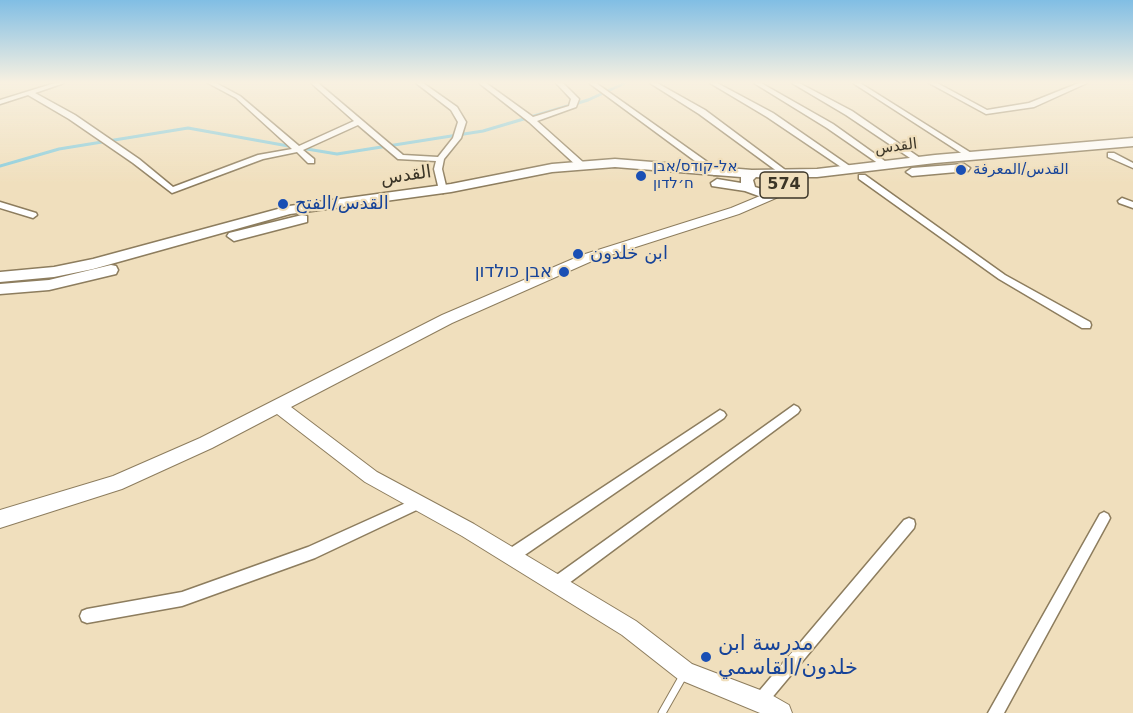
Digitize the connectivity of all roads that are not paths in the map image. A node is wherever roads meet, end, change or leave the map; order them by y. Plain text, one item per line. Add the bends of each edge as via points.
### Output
1 (71, 116) edge
2 (259, 116) edge
3 (352, 116) edge
4 (458, 116) edge
5 (527, 116) edge
6 (543, 116) edge
7 (638, 116) edge
8 (708, 116) edge
9 (772, 116) edge
10 (813, 116) edge
11 (854, 116) edge
12 (909, 116) edge
13 (532, 120) junction
14 (358, 122) junction
15 (1133, 142) edge
16 (297, 150) junction
17 (1133, 153) edge
18 (1111, 155) junction
19 (972, 156) junction
20 (440, 159) junction
21 (919, 160) junction
22 (311, 162) dead end
23 (885, 164) junction
24 (581, 165) junction
25 (1133, 166) edge
26 (850, 169) junction
27 (717, 173) junction
28 (770, 174) junction
29 (788, 175) junction
30 (862, 177) junction
31 (750, 184) junction
32 (443, 190) junction
33 (778, 192) junction
34 (1122, 201) dead end
35 (0, 205) edge
36 (1133, 205) edge
37 (743, 208) junction
38 (33, 216) dead end
39 (0, 277) edge
40 (0, 289) edge
41 (1086, 325) dead end
42 (278, 406) junction
43 (794, 410) dead end
44 (720, 415) dead end
45 (419, 503) junction
46 (1104, 518) dead end
47 (0, 519) edge
48 (909, 524) dead end
49 (511, 556) junction
50 (556, 584) junction
51 (87, 616) dead end
52 (685, 672) junction
53 (760, 701) junction
54 (662, 713) edge
55 (781, 713) edge
56 (996, 713) edge

1 - 16 street via 172,190 261,157
2 - 16 street
3 - 14 street
4 - 20 street via 462,122 457,138
5 - 13 street
6 - 13 street
7 - 27 street
8 - 29 street
9 - 26 street
10 - 23 street
11 - 21 street
12 - 19 street
13 - 24 street
14 - 16 street
14 - 20 street via 401,156
15 - 19 main road, القدس / 574
16 - 22 street
17 - 18 main road, القدس / 574
18 - 25 street
18 - 30 main road, القدس / 574
19 - 21 main road, القدس / 574
20 - 32 street
21 - 23 main road, القدس / 574
23 - 26 main road, القدس / 574
24 - 27 main road, القدس / 574 via 633,164
24 - 32 main road, القدس / 574
26 - 29 main road, القدس / 574
27 - 31 main road, القدس / 574
28 - 29 main road, القدس / 574
28 - 31 main road, 574
28 - 33 main road, 574 via 782,181
30 - 33 main road, القدس / 574 via 804,182
30 - 41 street via 1002,277
31 - 33 main road, 574 via 760,194
31 - 37 street via 751,198
31 - 40 main road, القدس / 574 via 625,173 569,176 449,199 294,221 88,277
32 - 39 main road, القدس / 574 via 273,214 93,264
33 - 37 street
34 - 36 street
35 - 38 street
37 - 42 street via 587,258 447,319
42 - 45 street via 371,477
42 - 47 street via 116,483
43 - 50 street
44 - 49 street
45 - 49 street
45 - 51 street via 310,553 182,599
46 - 56 street
48 - 53 street
49 - 50 street
50 - 52 street via 629,628
52 - 53 street
52 - 54 lane
53 - 55 street

